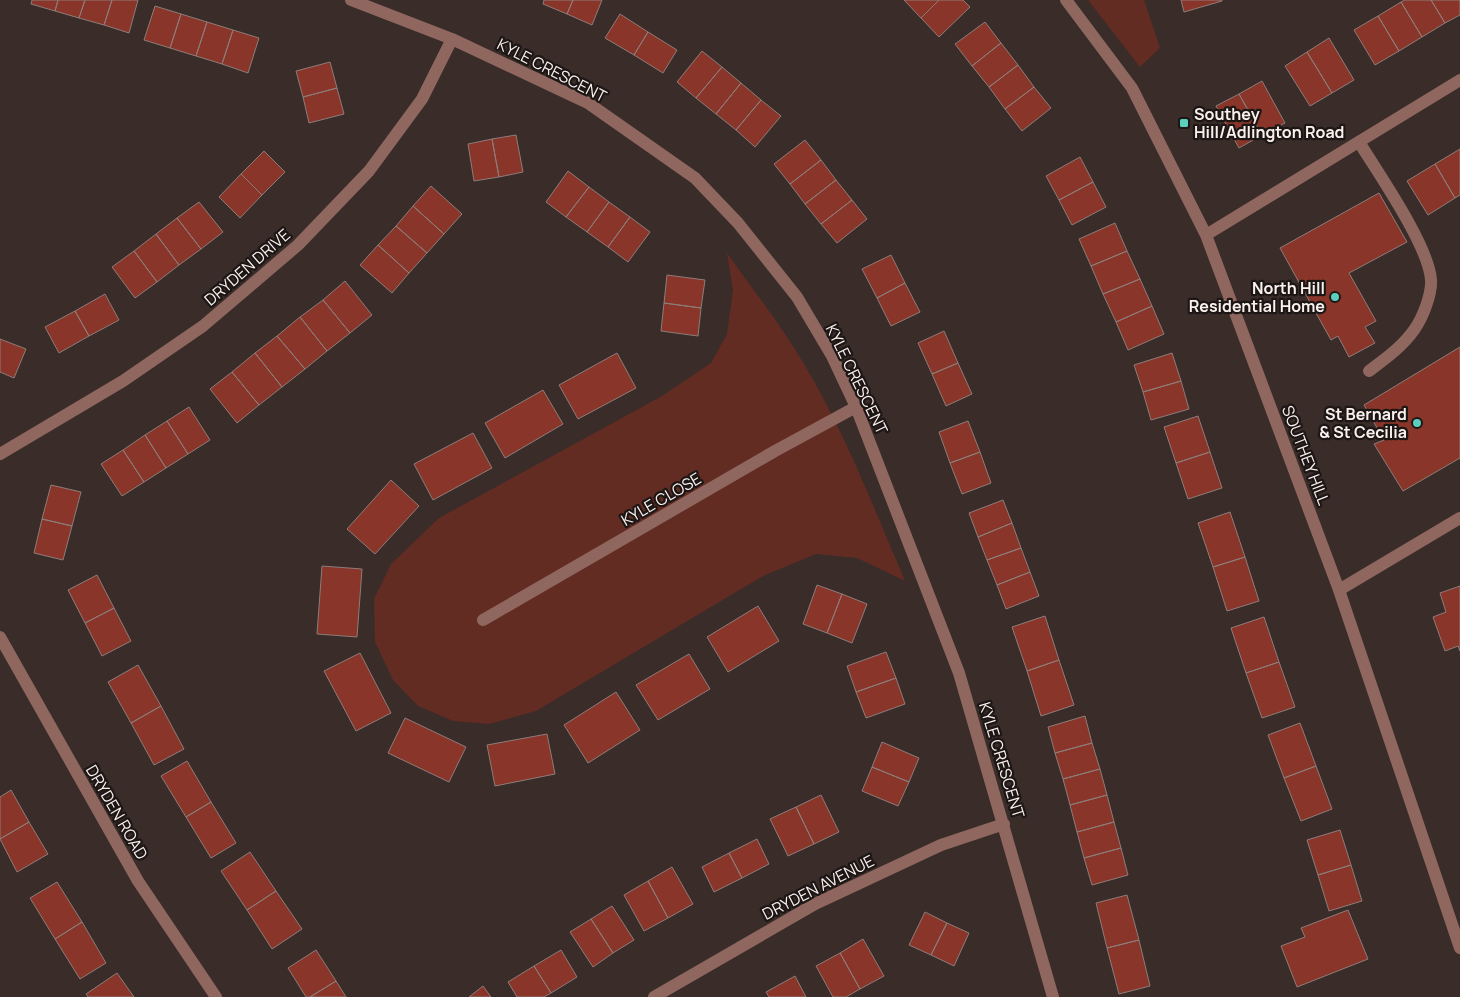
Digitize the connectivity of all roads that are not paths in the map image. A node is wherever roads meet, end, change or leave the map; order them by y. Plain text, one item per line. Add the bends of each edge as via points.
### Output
1 (351, 0) edge
2 (1066, 0) edge
3 (452, 39) junction
4 (1460, 80) edge
5 (1359, 142) junction
6 (1206, 235) junction
7 (1369, 371) dead end
8 (856, 407) junction
9 (0, 454) edge
10 (1460, 518) edge
11 (1339, 590) junction
12 (483, 620) dead end
13 (0, 637) edge
14 (1004, 824) junction
15 (1458, 934) edge
16 (1460, 948) edge
17 (216, 997) edge
18 (654, 997) edge
19 (1053, 997) edge

1 - 3 street, KYLE CRESCENT
2 - 6 street, SOUTHEY HILL via 1132,88
3 - 8 street, KYLE CRESCENT via 588,103 695,178 738,223 796,297 832,356
3 - 9 street, DRYDEN DRIVE via 422,99 375,163 298,245 203,326 122,381
4 - 5 street
5 - 6 street
5 - 7 street via 1415,235 1427,261 1431,281 1426,305 1415,329 1398,349
6 - 11 street, SOUTHEY HILL
8 - 12 street, KYLE CLOSE via 775,450
8 - 14 street, KYLE CRESCENT via 959,673
10 - 11 street
11 - 15 street, SOUTHEY HILL
13 - 17 street, DRYDEN ROAD via 138,881
14 - 18 street, DRYDEN AVENUE via 942,845 815,904
14 - 19 street, KYLE CRESCENT
15 - 16 street, SOUTHEY HILL

